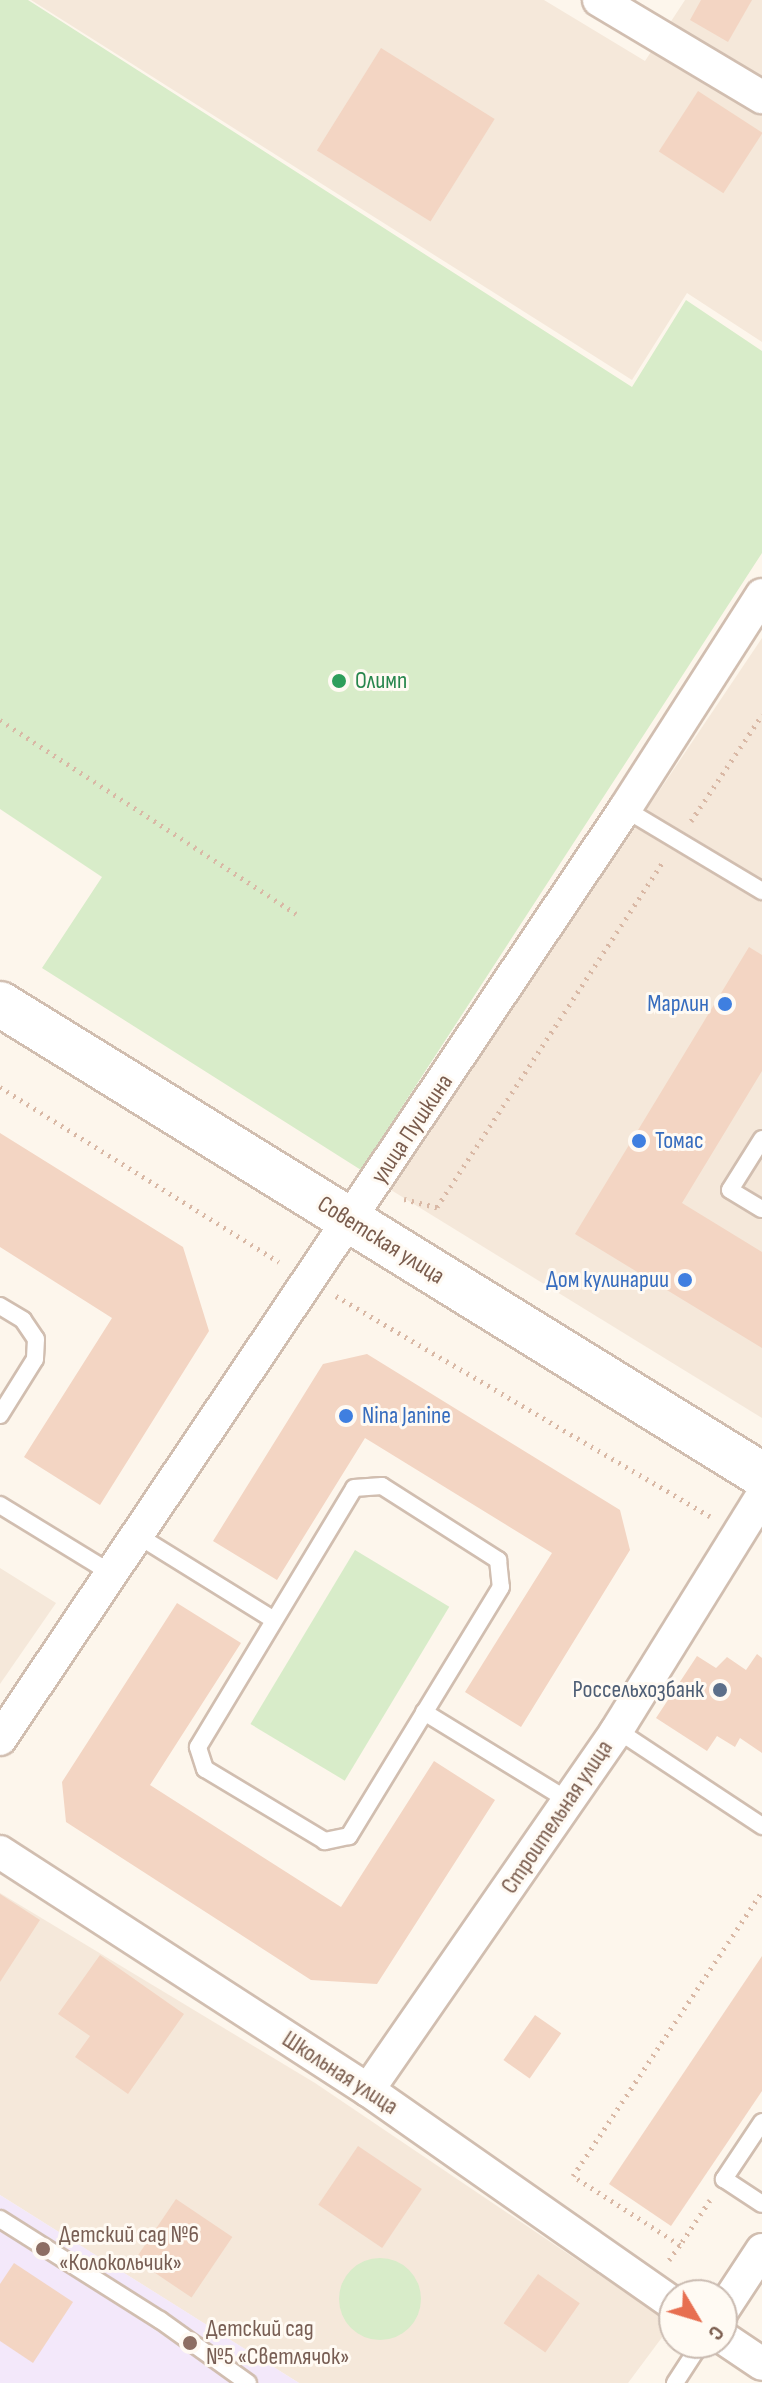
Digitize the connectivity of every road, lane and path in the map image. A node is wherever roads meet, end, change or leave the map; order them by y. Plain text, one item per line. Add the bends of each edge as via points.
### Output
1 (611, 3) edge
2 (762, 97) edge
3 (762, 595) edge
4 (762, 715) edge
5 (0, 720) edge
6 (625, 809) junction
7 (677, 840) junction
8 (762, 891) edge
9 (296, 914) dead end
10 (0, 1004) edge
11 (0, 1087) edge
12 (762, 1139) edge
13 (437, 1207) dead end
14 (762, 1209) edge
15 (350, 1221) junction
16 (310, 1281) junction
17 (0, 1306) edge
18 (0, 1415) edge
19 (762, 1475) edge
20 (762, 1496) edge
21 (0, 1505) edge
22 (739, 1534) junction
23 (137, 1535) junction
24 (111, 1573) junction
25 (274, 1620) junction
26 (424, 1712) junction
27 (617, 1730) junction
28 (0, 1739) edge
29 (569, 1801) junction
30 (762, 1826) edge
31 (0, 1852) edge
32 (762, 1891) edge
33 (368, 2090) junction
34 (762, 2122) edge
35 (724, 2179) junction
36 (762, 2204) edge
37 (0, 2219) edge
38 (762, 2250) edge
39 (738, 2287) edge
40 (658, 2293) edge
41 (738, 2348) edge
42 (691, 2359) edge
43 (762, 2364) edge
44 (248, 2383) edge
45 (675, 2383) edge

1 - 2 street
3 - 6 street, улица Пушкина
4 - 7 path
5 - 9 path
6 - 7 lane
6 - 15 street, улица Пушкина
7 - 8 lane
7 - 13 path
10 - 15 main road, Советская улица
11 - 16 path
12 - 14 lane via 730,1190
15 - 16 street, улица Пушкина
15 - 19 main road, Советская улица
16 - 22 path
16 - 23 street, улица Пушкина
17 - 18 lane via 23,1320 36,1339 35,1359
20 - 22 street, Строительная улица
21 - 24 lane
22 - 27 street, Строительная улица
23 - 24 street, улица Пушкина
23 - 25 lane
24 - 28 street, улица Пушкина
25 - 26 lane via 198,1747 205,1769 325,1841 349,1836
25 - 26 lane via 354,1488 382,1486 498,1560 501,1587
26 - 29 lane
27 - 29 street, Строительная улица
27 - 30 lane
29 - 33 street, Строительная улица
31 - 33 street, Школьная улица
32 - 35 path via 573,2176 680,2245
33 - 40 street, Школьная улица
34 - 35 lane
35 - 36 lane
37 - 44 lane via 160,2320
38 - 39 street
41 - 43 street
42 - 45 lane

